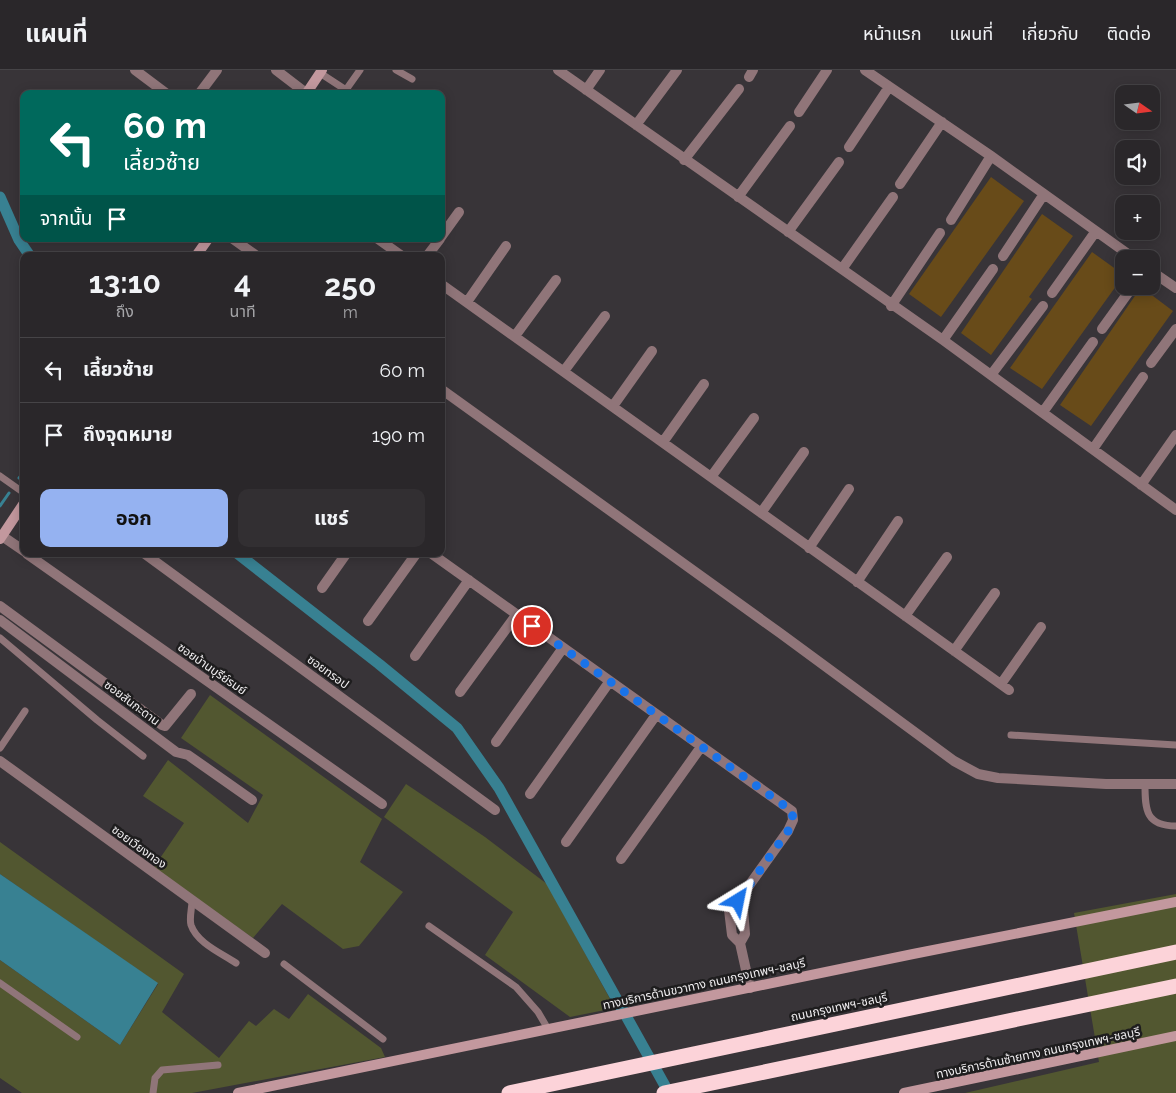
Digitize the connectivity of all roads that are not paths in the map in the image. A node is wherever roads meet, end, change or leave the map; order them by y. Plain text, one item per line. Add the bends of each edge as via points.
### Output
1 (135, 70) edge
2 (217, 70) edge
3 (276, 70) edge
4 (360, 70) edge
5 (396, 70) edge
6 (558, 70) edge
7 (600, 70) edge
8 (677, 70) edge
9 (827, 70) edge
10 (865, 70) edge
11 (321, 72) edge
12 (412, 79) dead end
13 (889, 86) junction
14 (739, 89) dead end
15 (162, 90) edge
16 (202, 90) edge
17 (302, 90) edge
18 (308, 90) edge
19 (343, 90) edge
20 (346, 90) edge
21 (586, 90) junction
22 (799, 112) dead end
23 (942, 122) junction
24 (636, 125) junction
25 (790, 126) dead end
26 (849, 147) dead end
27 (991, 156) junction
28 (684, 160) junction
29 (839, 162) dead end
30 (900, 184) dead end
31 (1044, 194) junction
32 (738, 197) junction
33 (893, 197) dead end
34 (459, 212) dead end
35 (951, 220) dead end
36 (445, 231) edge
37 (1096, 231) junction
38 (788, 232) junction
39 (940, 233) dead end
40 (237, 242) edge
41 (382, 242) edge
42 (506, 246) dead end
43 (1122, 250) edge
44 (251, 252) edge
45 (396, 252) edge
46 (1003, 256) dead end
47 (842, 269) junction
48 (993, 269) dead end
49 (1160, 277) edge
50 (556, 280) dead end
51 (445, 287) edge
52 (1176, 288) edge
53 (1052, 294) dead end
54 (1127, 295) edge
55 (467, 302) junction
56 (891, 306) junction
57 (1043, 306) dead end
58 (605, 316) dead end
59 (1102, 329) dead end
60 (1176, 329) edge
61 (515, 336) junction
62 (943, 340) junction
63 (1093, 342) dead end
64 (652, 351) dead end
65 (1151, 364) dead end
66 (564, 371) junction
67 (991, 375) junction
68 (1143, 377) dead end
69 (704, 384) dead end
70 (445, 392) edge
71 (613, 406) junction
72 (1043, 412) junction
73 (754, 418) dead end
74 (1176, 435) edge
75 (663, 442) junction
76 (1093, 449) junction
77 (804, 452) dead end
78 (0, 476) edge
79 (711, 477) junction
80 (1141, 485) junction
81 (849, 489) dead end
82 (20, 490) edge
83 (20, 509) edge
84 (1176, 510) edge
85 (761, 513) junction
86 (898, 521) dead end
87 (1, 537) edge
88 (809, 548) junction
89 (20, 549) edge
90 (31, 557) edge
91 (149, 557) edge
92 (344, 557) edge
93 (414, 557) edge
94 (436, 557) edge
95 (947, 557) dead end
96 (469, 580) junction
97 (857, 582) junction
98 (322, 588) dead end
99 (995, 593) dead end
100 (0, 606) edge
101 (517, 614) junction
102 (906, 616) junction
103 (0, 620) edge
104 (368, 621) dead end
105 (1041, 627) dead end
106 (0, 638) edge
107 (563, 648) junction
108 (954, 651) junction
109 (415, 656) dead end
110 (610, 681) junction
111 (460, 692) dead end
112 (191, 694) dead end
113 (25, 711) dead end
114 (656, 715) junction
115 (1011, 735) dead end
116 (496, 742) dead end
117 (1176, 746) edge
118 (701, 747) junction
119 (0, 748) edge
120 (143, 756) dead end
121 (0, 761) edge
122 (1176, 784) edge
123 (1145, 785) junction
124 (530, 794) dead end
125 (252, 800) dead end
126 (382, 804) dead end
127 (495, 810) dead end
128 (1176, 826) edge
129 (566, 842) dead end
130 (621, 860) dead end
131 (192, 901) junction
132 (1176, 902) edge
133 (429, 926) dead end
134 (1176, 952) edge
135 (265, 953) dead end
136 (236, 963) dead end
137 (284, 964) dead end
138 (0, 983) edge
139 (1176, 986) edge
140 (750, 988) junction
141 (548, 1029) junction
142 (77, 1036) dead end
143 (1176, 1036) edge
144 (383, 1039) dead end
145 (218, 1065) dead end
146 (153, 1093) edge
147 (238, 1093) edge
148 (509, 1093) edge
149 (664, 1093) edge
150 (904, 1093) edge

1 - 15 street
2 - 16 street
3 - 17 street
4 - 20 lane
5 - 12 lane
6 - 21 street
7 - 21 street
8 - 24 street
9 - 22 street
10 - 13 street
11 - 18 main road
11 - 19 lane
13 - 23 street
13 - 26 street
14 - 28 street
21 - 24 street
23 - 27 street
23 - 30 street
24 - 28 street
25 - 32 street
27 - 31 street
27 - 35 street
28 - 32 street
29 - 38 street
31 - 37 street
31 - 46 street
32 - 38 street
33 - 47 street
34 - 36 street
37 - 43 street
37 - 53 street
38 - 47 street
39 - 56 street
40 - 44 street
41 - 45 street
42 - 55 street
47 - 56 street
48 - 62 street
49 - 52 street
50 - 61 street
51 - 55 street
54 - 59 street
55 - 61 street
56 - 62 street
57 - 67 street
58 - 66 street
60 - 65 street
61 - 66 street
62 - 67 street
63 - 72 street
64 - 71 street
66 - 71 street
67 - 72 street
68 - 76 street
69 - 75 street
70 - 123 street via 954,761 978,774 998,778
71 - 75 street
72 - 76 street
73 - 79 street
74 - 80 street
75 - 79 street
76 - 80 street
77 - 85 street
78 - 82 lane
79 - 85 street
80 - 84 street
81 - 88 street
83 - 87 main road
85 - 88 street
86 - 97 street
87 - 89 street
88 - 97 street
90 - 126 street, ซอยบ้านบุรีย์รมย์
91 - 127 street, ซอยทรอป
92 - 98 street
93 - 104 street
94 - 96 street
95 - 102 street
96 - 101 street
96 - 109 street
97 - 102 street
99 - 108 street
100 - 112 street via 162,725 165,726
101 - 107 street
101 - 111 street
102 - 108 street
103 - 125 street, ซอยสันกะดาน via 176,752 188,755
105 - 108 street via 1005,687
106 - 120 lane
107 - 110 street
107 - 116 street
110 - 114 street
110 - 124 street
113 - 119 lane
114 - 118 street
114 - 129 street
115 - 117 lane
118 - 130 street
118 - 140 street via 792,811 793,820 788,831 738,901 743,909 745,934 740,943
121 - 131 street, ซอยเวียงทอง
122 - 123 street
123 - 128 lane via 1148,814 1160,824
131 - 135 street, ซอยเวียงทอง
131 - 136 lane via 190,924 195,933
132 - 140 main road, ทางบริการด้านขวาทาง ถนนกรุงเทพฯ-ชลบุรี
133 - 141 lane via 516,987
134 - 148 highway, ถนนกรุงเทพฯ-ชลบุรี
137 - 144 lane
138 - 142 lane
139 - 149 highway
140 - 141 main road, ทางบริการด้านขวาทาง ถนนกรุงเทพฯ-ชลบุรี
141 - 147 main road, ทางบริการด้านขวาทาง ถนนกรุงเทพฯ-ชลบุรี
143 - 150 main road, ทางบริการด้านซ้ายทาง ถนนกรุงเทพฯ-ชลบุรี
145 - 146 lane via 162,1070 155,1078

